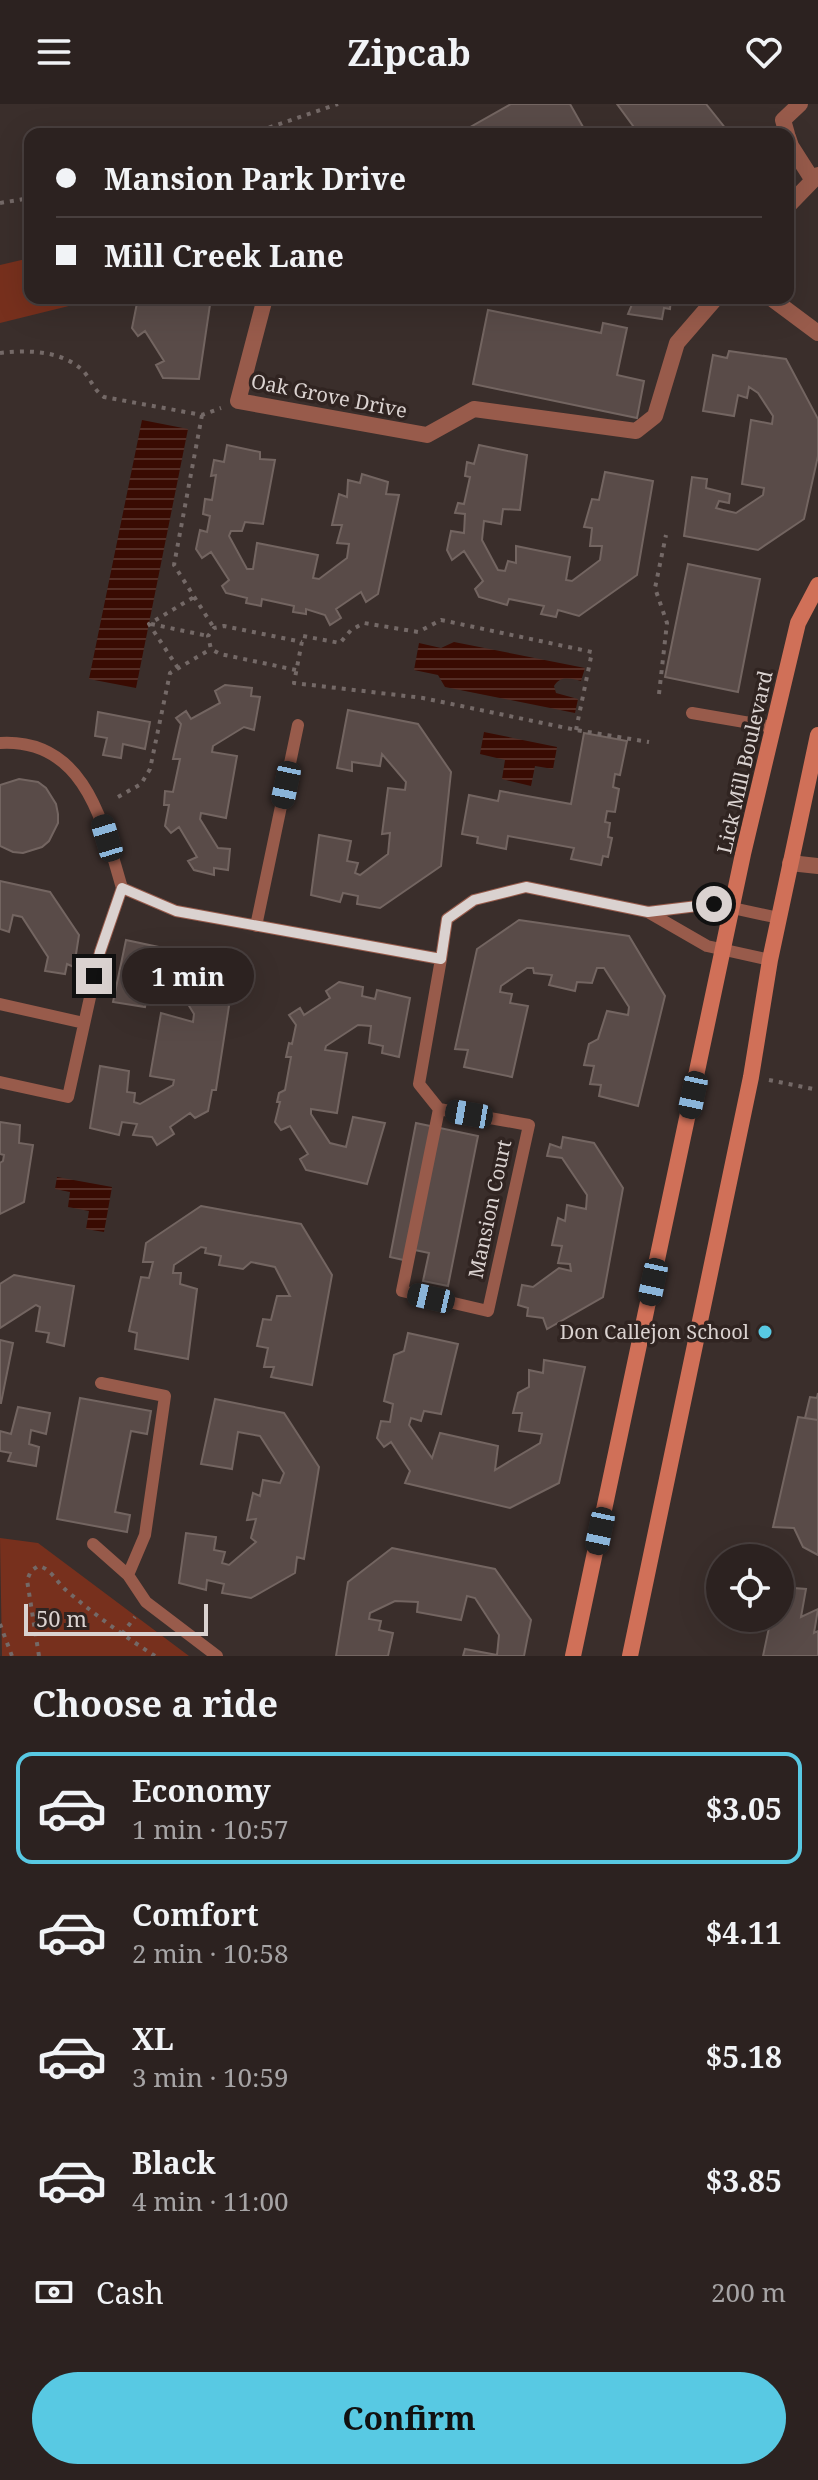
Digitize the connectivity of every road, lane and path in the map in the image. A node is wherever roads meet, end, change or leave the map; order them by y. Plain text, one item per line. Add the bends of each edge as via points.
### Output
1 (338, 104) edge
2 (800, 104) edge
3 (268, 128) edge
4 (786, 128) edge
5 (794, 150) edge
6 (815, 177) edge
7 (24, 199) edge
8 (794, 200) edge
9 (0, 203) edge
10 (263, 304) edge
11 (711, 304) edge
12 (779, 304) edge
13 (818, 333) edge
14 (0, 353) edge
15 (238, 401) junction
16 (202, 415) junction
17 (666, 535) dead end
18 (818, 585) edge
19 (194, 597) junction
20 (149, 624) junction
21 (214, 628) junction
22 (208, 636) junction
23 (302, 642) junction
24 (211, 649) junction
25 (178, 668) junction
26 (296, 670) junction
27 (659, 694) dead end
28 (692, 713) dead end
29 (298, 725) dead end
30 (773, 727) junction
31 (576, 730) junction
32 (818, 735) edge
33 (649, 742) dead end
34 (0, 743) edge
35 (118, 797) dead end
36 (790, 863) junction
37 (818, 866) edge
38 (122, 888) junction
39 (732, 908) junction
40 (648, 912) junction
41 (779, 918) junction
42 (256, 926) junction
43 (723, 952) junction
44 (441, 959) junction
45 (770, 960) junction
46 (0, 1004) edge
47 (84, 1023) junction
48 (751, 1077) junction
49 (0, 1082) edge
50 (818, 1090) edge
51 (439, 1109) junction
52 (101, 1383) dead end
53 (93, 1544) dead end
54 (128, 1575) junction
55 (0, 1624) edge
56 (12, 1656) edge
57 (39, 1656) edge
58 (155, 1656) edge
59 (217, 1656) edge
60 (573, 1656) edge
61 (630, 1656) edge

1 - 3 path
2 - 4 street via 783,120
5 - 6 street
6 - 8 street
7 - 9 path
10 - 15 street, Oak Grove Drive
11 - 15 street, Oak Grove Drive via 677,343 655,416 636,431 474,409 427,435
12 - 13 street
14 - 16 path via 38,352 63,359 81,368 104,397
15 - 16 path
16 - 19 path via 174,565
17 - 27 path via 655,588 667,623
18 - 30 main road, Lick Mill Boulevard via 798,623
19 - 20 path
19 - 21 path
20 - 22 path
20 - 25 path
21 - 22 path
21 - 23 path
22 - 24 path
23 - 26 path
23 - 31 path via 303,636 340,643 364,623 418,632 441,620 592,652
24 - 25 path
24 - 26 path
25 - 35 path via 170,673 150,769 141,784
26 - 31 path via 294,683 423,698
28 - 30 lane
29 - 42 lane
30 - 39 main road, Lick Mill Boulevard
31 - 33 path
32 - 36 main road
34 - 38 lane via 23,742 67,762 100,812
36 - 37 street
36 - 41 main road
38 - 42 lane via 176,911
38 - 47 lane
39 - 40 lane via 714,904
39 - 41 lane
39 - 43 main road, Lick Mill Boulevard
40 - 43 lane
40 - 44 lane via 526,887 474,900 447,919
41 - 45 main road
42 - 44 lane
43 - 45 lane
43 - 60 main road, Lick Mill Boulevard
44 - 51 lane via 419,1084
45 - 48 main road
46 - 47 lane
47 - 49 lane via 68,1097
48 - 50 path
48 - 61 main road
51 - 51 lane, Mansion Court via 529,1125 488,1311 402,1291
52 - 54 lane via 165,1396 145,1535
53 - 54 lane
54 - 59 lane via 146,1602
55 - 56 path
57 - 58 path via 27,1580 38,1566

